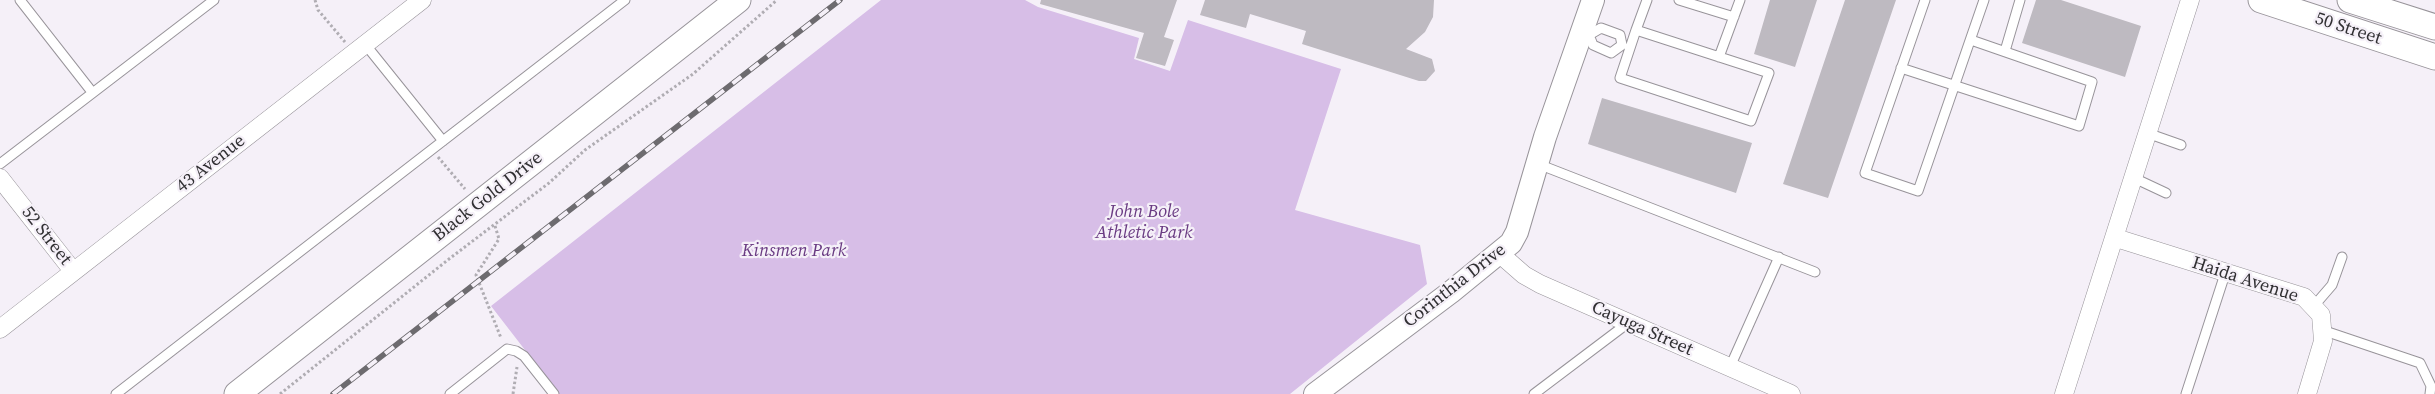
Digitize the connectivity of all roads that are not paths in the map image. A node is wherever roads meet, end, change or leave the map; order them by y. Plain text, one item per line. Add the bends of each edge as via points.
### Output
1 (20, 0) edge
2 (214, 0) edge
3 (422, 0) edge
4 (625, 0) edge
5 (738, 0) edge
6 (1593, 0) edge
7 (1647, 0) edge
8 (1679, 0) edge
9 (1740, 0) edge
10 (1925, 0) edge
11 (1984, 0) edge
12 (2020, 0) edge
13 (2190, 0) edge
14 (2261, 0) edge
15 (2350, 0) edge
16 (1734, 17) junction
17 (2435, 27) edge
18 (1636, 30) junction
19 (1586, 33) junction
20 (1971, 40) junction
21 (365, 44) junction
22 (1626, 46) junction
23 (2005, 51) junction
24 (1719, 57) junction
25 (2435, 58) edge
26 (1901, 68) junction
27 (1954, 86) junction
28 (92, 92) junction
29 (2147, 133) junction
30 (443, 141) junction
31 (2181, 145) dead end
32 (0, 164) edge
33 (1538, 164) junction
34 (0, 178) edge
35 (2134, 178) junction
36 (2166, 193) dead end
37 (2116, 238) junction
38 (1500, 254) junction
39 (1779, 257) junction
40 (2342, 257) dead end
41 (73, 271) junction
42 (1815, 272) dead end
43 (2225, 274) junction
44 (2313, 307) junction
45 (1628, 323) junction
46 (0, 329) edge
47 (2322, 330) junction
48 (1730, 367) junction
49 (116, 394) edge
50 (237, 394) edge
51 (450, 394) edge
52 (554, 394) edge
53 (1315, 394) edge
54 (1534, 394) edge
55 (1791, 394) edge
56 (2064, 394) edge
57 (2186, 394) edge
58 (2308, 394) edge
59 (2430, 394) edge

1 - 28 lane
2 - 28 lane
3 - 21 street, 43 Avenue
4 - 30 lane
5 - 50 main road, Black Gold Drive
6 - 19 street, Corinthia Drive
7 - 18 lane
8 - 16 lane
9 - 16 lane
10 - 26 lane
11 - 20 lane
12 - 23 lane
13 - 29 street
14 - 25 main road, 50 Street
15 - 17 main road, 50 Street
16 - 24 lane
18 - 22 lane
18 - 24 lane
19 - 22 lane via 1601,28 1620,35
19 - 22 lane via 1594,46 1611,53
19 - 33 street, Corinthia Drive
20 - 23 lane
20 - 27 lane
21 - 30 lane
21 - 41 street, 43 Avenue
22 - 24 lane via 1620,78 1751,121 1769,73
23 - 27 lane via 2092,82 2079,126
26 - 27 lane
26 - 27 lane via 1865,173 1918,191
28 - 32 lane
29 - 31 lane
29 - 35 street
30 - 49 lane
33 - 38 street, Corinthia Drive via 1517,232
33 - 39 lane
34 - 41 street, 52 Street
35 - 36 lane
35 - 37 street
37 - 43 street, Haida Avenue
37 - 56 street
38 - 45 street, Cayuga Street via 1540,284
38 - 53 street, Corinthia Drive
39 - 42 lane
39 - 48 lane
40 - 44 lane via 2332,285
41 - 46 street, 43 Avenue
43 - 44 street, Haida Avenue via 2304,297
43 - 57 lane
44 - 47 street, Haida Avenue via 2321,315
45 - 48 street, Cayuga Street
45 - 54 lane
47 - 58 street, Haida Avenue via 2323,340
47 - 59 lane via 2420,362 2431,386
48 - 55 street, Cayuga Street
51 - 52 lane via 507,349 524,356

